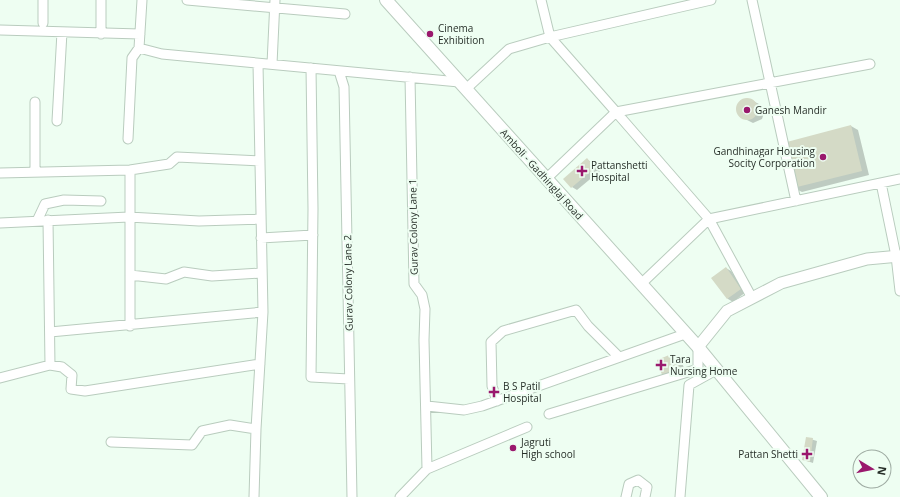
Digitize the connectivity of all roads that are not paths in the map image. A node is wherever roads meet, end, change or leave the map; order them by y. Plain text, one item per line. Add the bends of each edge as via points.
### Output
1 (43, 0) edge
2 (101, 0) edge
3 (142, 0) edge
4 (186, 0) edge
5 (386, 0) edge
6 (541, 0) edge
7 (711, 0) edge
8 (752, 0) edge
9 (275, 4) edge
10 (344, 14) dead end
11 (42, 23) dead end
12 (0, 30) edge
13 (62, 32) junction
14 (101, 34) junction
15 (140, 34) junction
16 (550, 37) junction
17 (139, 48) junction
18 (258, 64) junction
19 (272, 64) junction
20 (870, 64) dead end
21 (311, 68) junction
22 (339, 71) junction
23 (410, 77) junction
24 (770, 82) junction
25 (462, 85) junction
26 (35, 102) dead end
27 (616, 112) junction
28 (57, 122) dead end
29 (128, 139) dead end
30 (260, 161) junction
31 (130, 170) junction
32 (35, 172) junction
33 (0, 173) edge
34 (546, 179) junction
35 (900, 179) edge
36 (881, 183) junction
37 (100, 201) dead end
38 (796, 201) junction
39 (129, 217) junction
40 (261, 219) junction
41 (709, 219) junction
42 (48, 220) junction
43 (37, 221) junction
44 (0, 223) edge
45 (313, 235) junction
46 (261, 238) junction
47 (898, 256) edge
48 (261, 273) junction
49 (130, 275) junction
50 (641, 284) junction
51 (900, 291) edge
52 (752, 298) junction
53 (263, 312) junction
54 (130, 326) junction
55 (50, 332) junction
56 (685, 334) junction
57 (698, 347) junction
58 (619, 357) junction
59 (260, 364) junction
60 (50, 365) junction
61 (716, 370) junction
62 (0, 378) edge
63 (349, 379) junction
64 (497, 400) junction
65 (427, 406) junction
66 (549, 414) dead end
67 (528, 427) dead end
68 (256, 429) junction
69 (111, 442) dead end
70 (427, 469) junction
71 (254, 497) edge
72 (352, 497) edge
73 (400, 497) edge
74 (626, 497) edge
75 (645, 497) edge
76 (680, 497) edge
77 (821, 497) edge

1 - 11 street
2 - 14 street
3 - 15 street
4 - 9 street
5 - 25 highway, Amboli - Gadhinglaj Road
6 - 16 street
7 - 16 street
8 - 24 street
9 - 10 street
9 - 19 street
12 - 13 street
13 - 14 street
13 - 28 street
14 - 15 street
15 - 17 street
16 - 25 street via 509,49
16 - 27 street
17 - 18 street via 162,54
17 - 29 street via 132,58
18 - 19 street
18 - 30 street
19 - 21 street
20 - 24 street
21 - 22 street
21 - 45 street
22 - 23 street
22 - 63 street, Gurav Colony Lane 2 via 344,87
23 - 25 street
23 - 65 street, Gurav Colony Lane 1 via 414,284 422,294 425,309
24 - 27 street
24 - 38 street
25 - 34 highway, Amboli - Gadhinglaj Road
26 - 32 street
27 - 34 street
27 - 41 street
30 - 31 street via 177,158 169,164
30 - 40 street
31 - 32 street
31 - 39 street
32 - 33 street
34 - 50 highway, Amboli - Gadhinglaj Road
35 - 36 street
36 - 38 street
36 - 47 street
37 - 43 street via 64,200 45,204
38 - 41 street
39 - 40 street via 199,221
39 - 42 street
39 - 49 street
40 - 46 street
41 - 50 street
41 - 52 street
42 - 43 street
42 - 55 street
43 - 44 street
45 - 46 street
45 - 63 street via 311,377
46 - 48 street
47 - 51 street
47 - 52 main road via 867,259 781,283
48 - 49 street via 212,276 184,272 166,279
48 - 53 street
49 - 54 street
50 - 56 highway, Amboli - Gadhinglaj Road
52 - 57 main road via 727,311
53 - 54 street
53 - 59 street
54 - 55 street
55 - 60 street
56 - 57 highway, Amboli - Gadhinglaj Road
56 - 58 street
57 - 61 highway, Amboli - Gadhinglaj Road
57 - 66 street via 698,368
58 - 64 street
58 - 64 street via 576,310 503,330 491,342 492,386
59 - 60 street via 85,391 71,389 72,375 62,367
59 - 68 street
60 - 62 street
61 - 76 street via 689,385
61 - 77 highway, Amboli - Gadhinglaj Road
63 - 72 street, Gurav Colony Lane 2
64 - 65 street via 464,410
65 - 70 street, Gurav Colony Lane 1
67 - 70 street
68 - 69 street via 230,425 202,431 192,445
68 - 71 street
70 - 73 street
74 - 75 street via 629,484 638,480 647,487

